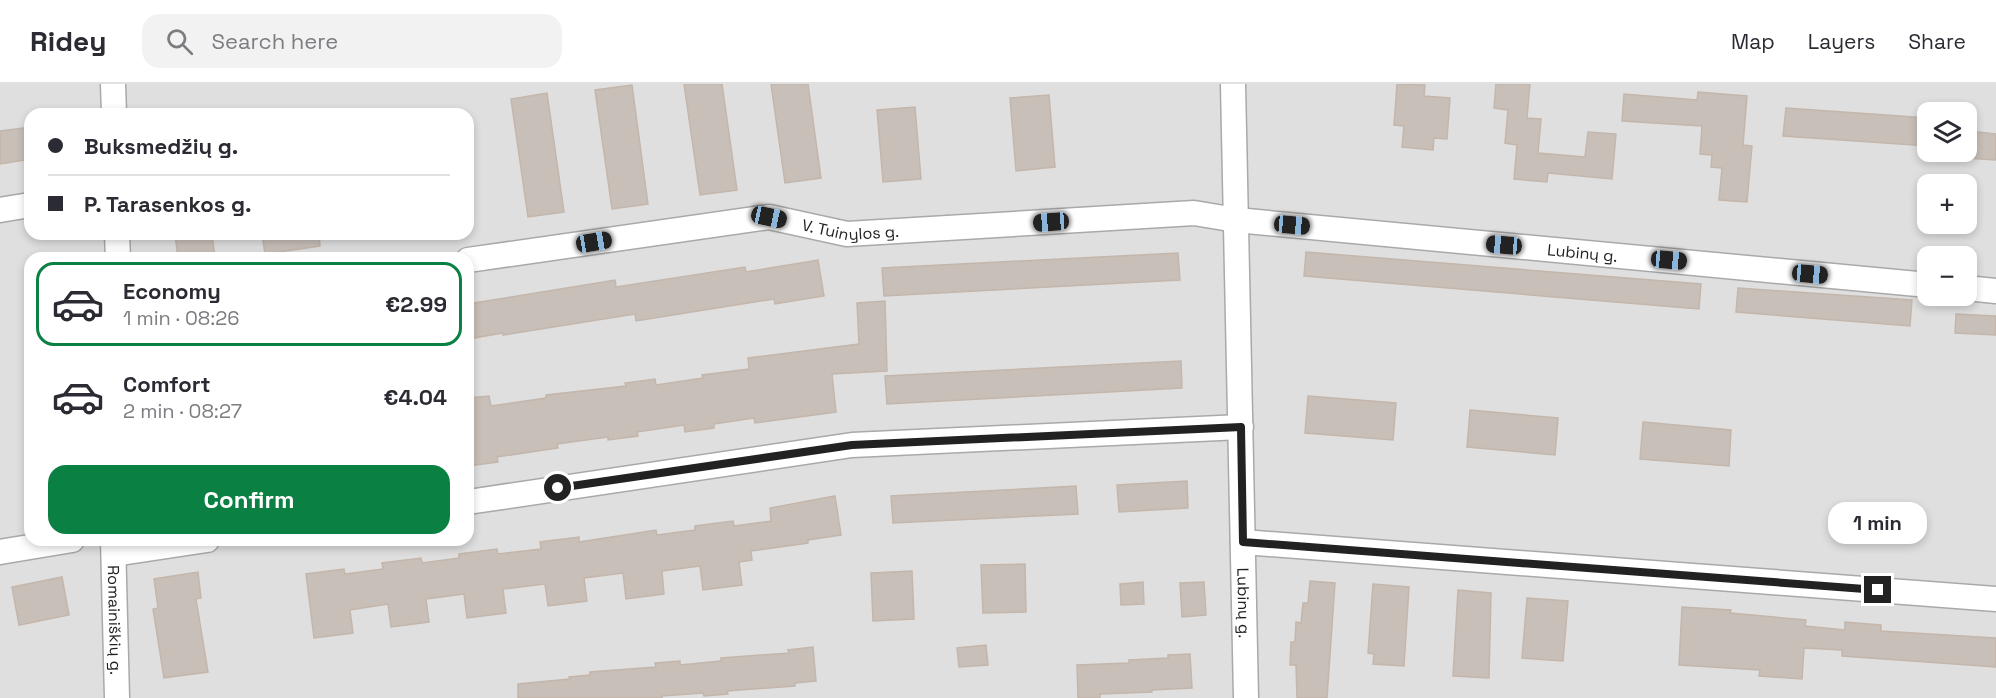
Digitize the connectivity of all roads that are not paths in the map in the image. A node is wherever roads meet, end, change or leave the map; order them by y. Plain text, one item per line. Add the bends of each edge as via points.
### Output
1 (113, 84) edge
2 (1233, 84) edge
3 (114, 108) edge
4 (24, 206) edge
5 (0, 210) edge
6 (1236, 220) junction
7 (474, 259) edge
8 (1917, 284) edge
9 (1977, 289) edge
10 (1996, 291) edge
11 (1241, 427) junction
12 (474, 501) edge
13 (1243, 542) junction
14 (36, 546) edge
15 (114, 547) edge
16 (0, 552) edge
17 (1996, 599) edge
18 (117, 698) edge
19 (1246, 698) edge

1 - 3 street
2 - 6 street, Lubinų g.
4 - 5 street
6 - 7 street, V. Tuinylos g. via 1194,213 847,234 769,217
6 - 8 street, Lubinų g.
6 - 11 street, Lubinų g.
9 - 10 street
11 - 12 street via 852,445
11 - 13 street, Lubinų g.
13 - 17 street
13 - 19 street, Lubinų g.
14 - 16 street
15 - 18 street, Romainiškių g.

